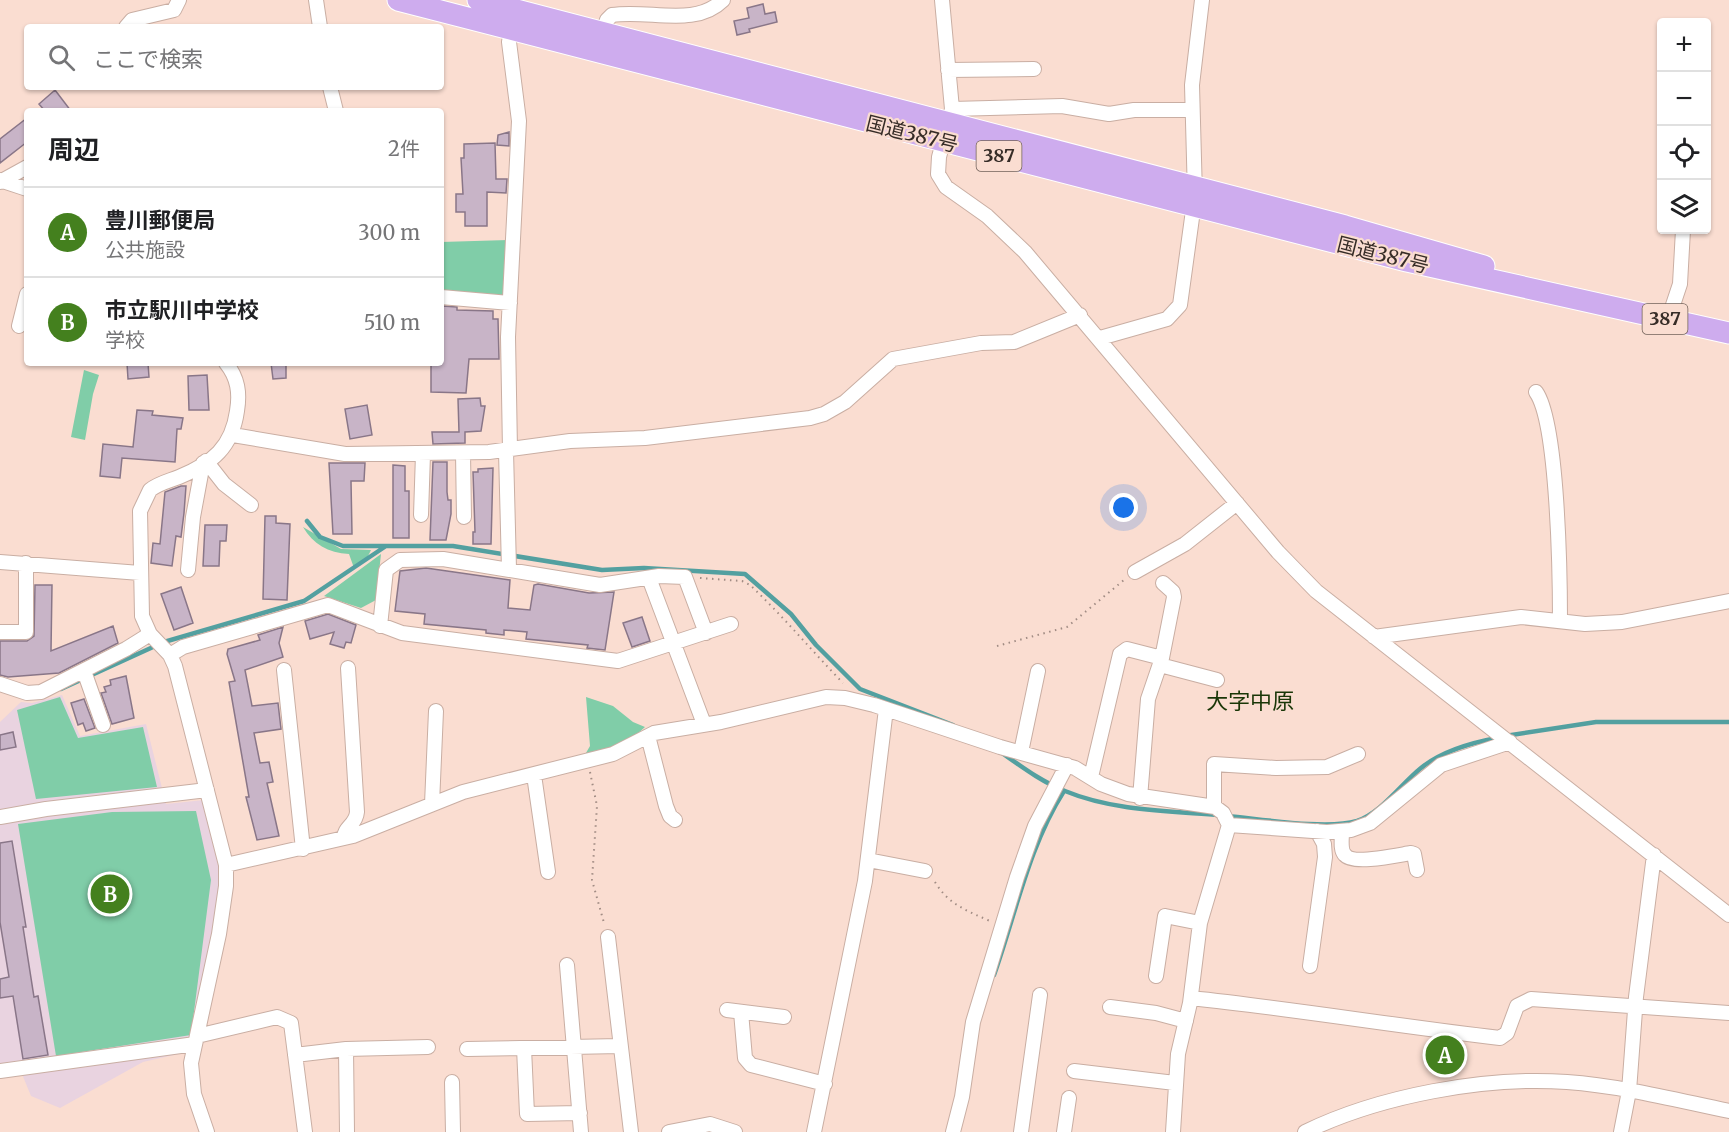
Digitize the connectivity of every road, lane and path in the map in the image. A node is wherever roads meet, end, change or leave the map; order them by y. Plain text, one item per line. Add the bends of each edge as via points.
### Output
1 (179, 0) edge
2 (316, 0) edge
3 (398, 0) edge
4 (478, 0) edge
5 (723, 0) edge
6 (942, 0) edge
7 (1202, 0) edge
8 (442, 5) edge
9 (129, 24) edge
10 (320, 24) edge
11 (511, 30) junction
12 (603, 32) junction
13 (1034, 69) dead end
14 (948, 70) junction
15 (331, 90) edge
16 (335, 108) edge
17 (1192, 110) junction
18 (948, 124) junction
19 (24, 169) edge
20 (1, 181) edge
21 (24, 188) edge
22 (1194, 196) junction
23 (1683, 234) edge
24 (444, 297) edge
25 (510, 303) junction
26 (24, 306) edge
27 (1080, 315) junction
28 (1668, 320) junction
29 (19, 326) dead end
30 (1729, 333) edge
31 (1100, 338) junction
32 (228, 366) edge
33 (1536, 392) dead end
34 (232, 435) junction
35 (508, 451) junction
36 (463, 453) junction
37 (423, 454) junction
38 (205, 462) junction
39 (1237, 502) junction
40 (251, 505) dead end
41 (421, 515) dead end
42 (464, 517) dead end
43 (0, 562) edge
44 (26, 563) junction
45 (509, 569) junction
46 (188, 570) dead end
47 (1135, 572) joint
48 (141, 573) junction
49 (685, 577) junction
50 (648, 578) junction
51 (1163, 583) dead end
52 (1729, 601) edge
53 (1560, 621) junction
54 (731, 624) dead end
55 (380, 626) junction
56 (0, 632) edge
57 (706, 633) junction
58 (150, 634) junction
59 (1374, 637) junction
60 (674, 644) junction
61 (997, 646) dead end
62 (170, 655) junction
63 (1161, 661) junction
64 (348, 668) dead end
65 (284, 670) dead end
66 (84, 671) junction
67 (1038, 671) dead end
68 (1217, 680) dead end
69 (0, 684) edge
70 (862, 702) junction
71 (885, 709) junction
72 (436, 711) dead end
73 (704, 724) junction
74 (104, 725) dead end
75 (648, 736) junction
76 (1510, 742) junction
77 (1020, 752) junction
78 (1358, 754) dead end
79 (588, 762) junction
80 (1067, 765) junction
81 (534, 775) junction
82 (1091, 777) junction
83 (207, 790) junction
84 (1140, 798) junction
85 (432, 804) junction
86 (1214, 807) junction
87 (0, 817) edge
88 (675, 820) dead end
89 (1229, 825) junction
90 (1317, 831) junction
91 (1342, 832) junction
92 (344, 838) junction
93 (303, 849) junction
94 (1654, 855) junction
95 (868, 860) junction
96 (226, 865) junction
97 (1417, 870) dead end
98 (925, 871) joint
99 (548, 872) dead end
100 (1729, 915) edge
101 (1200, 923) junction
102 (1002, 933) junction
103 (608, 937) joint
104 (567, 965) dead end
105 (1310, 966) dead end
106 (1156, 976) dead end
107 (1040, 995) dead end
108 (1191, 998) junction
109 (1110, 1006) dead end
110 (1635, 1006) junction
111 (1729, 1013) edge
112 (784, 1017) dead end
113 (1186, 1021) junction
114 (196, 1040) junction
115 (574, 1046) junction
116 (620, 1046) junction
117 (428, 1047) dead end
118 (524, 1048) junction
119 (346, 1049) junction
120 (467, 1049) dead end
121 (295, 1054) junction
122 (0, 1071) edge
123 (1074, 1071) dead end
124 (452, 1082) dead end
125 (1175, 1083) junction
126 (825, 1084) junction
127 (1629, 1091) junction
128 (1069, 1098) dead end
129 (1729, 1111) edge
130 (579, 1113) junction
131 (207, 1132) edge
132 (305, 1132) edge
133 (347, 1132) edge
134 (453, 1132) edge
135 (581, 1132) edge
136 (631, 1132) edge
137 (669, 1132) edge
138 (735, 1132) edge
139 (814, 1132) edge
140 (953, 1132) edge
141 (1021, 1132) edge
142 (1064, 1132) edge
143 (1173, 1132) edge
144 (1305, 1132) edge
145 (1621, 1132) edge

1 - 9 street via 174,10
2 - 10 street
3 - 8 highway, 国道387号 / 387
4 - 12 highway, 国道387号 / 387
5 - 12 street via 714,9 700,14 612,15
6 - 14 street
7 - 17 street
8 - 11 highway, 国道387号 / 387
11 - 18 highway, 国道387号 / 387
11 - 25 street via 509,42 519,121
12 - 18 highway, 国道387号 / 387
13 - 14 street
14 - 18 street
15 - 16 street
17 - 18 street via 1108,114 1062,106
17 - 22 street
18 - 22 highway, 国道387号 / 387
18 - 27 street via 938,162 942,182 1014,241
19 - 20 street
20 - 21 street
22 - 28 highway, 国道387号 / 387 via 1407,261
22 - 31 street via 1178,309 1167,319
23 - 28 street via 1680,284
24 - 25 street
25 - 35 street
26 - 29 street
27 - 31 street
27 - 35 street via 1014,342 893,359 845,402 818,416
28 - 30 highway, 国道387号 / 387
31 - 39 street
32 - 34 street via 239,392
33 - 53 street via 1544,408 1551,457
34 - 37 street via 339,454
34 - 38 street
35 - 36 street
35 - 45 street
36 - 37 street
36 - 42 street
37 - 41 street
38 - 40 street via 224,484
38 - 46 street via 193,517
38 - 48 street via 157,485 144,498 140,511
39 - 47 street via 1185,544
39 - 59 street via 1300,576
43 - 44 street
44 - 48 street
44 - 56 street via 26,632
45 - 50 street via 600,585
45 - 55 street via 454,560 397,561 384,574
47 - 61 path via 1068,627
48 - 58 street via 142,616
49 - 50 street
49 - 57 street
49 - 70 path via 742,580 750,585
50 - 60 street
51 - 63 street via 1174,597
52 - 53 street via 1622,622
53 - 59 street via 1521,617
54 - 57 street
55 - 60 street via 402,633 610,661 626,660
55 - 62 street via 331,605 306,603
57 - 60 street
58 - 62 street
58 - 66 street
59 - 76 street
60 - 73 street
62 - 83 street
63 - 68 street
63 - 82 street via 1126,650 1120,654
63 - 84 street via 1148,699
64 - 92 street via 357,812
65 - 93 street
66 - 69 street via 37,693
66 - 74 street
67 - 77 street
70 - 71 street
70 - 73 street via 818,698
71 - 77 street
71 - 95 street
72 - 85 street
73 - 75 street
75 - 79 street via 621,751
75 - 88 street via 666,806
76 - 91 street via 1441,765 1370,823
76 - 94 street
77 - 80 street
78 - 86 street via 1327,767 1214,764
79 - 81 street
79 - 103 path via 597,806 592,880
80 - 82 street
80 - 102 street via 1035,826
81 - 85 street via 463,792
81 - 99 street
82 - 84 street
83 - 87 street
83 - 96 street
84 - 86 street
85 - 92 street
86 - 89 street via 1220,808
89 - 90 street
89 - 101 street
90 - 91 street
90 - 105 street via 1325,857
91 - 97 street via 1343,852 1348,858 1414,854
92 - 93 street
93 - 96 street
94 - 100 street
94 - 110 street
95 - 98 street
95 - 126 street
96 - 114 street via 219,934
98 - 102 path via 947,900 991,921
101 - 106 street via 1166,916
101 - 108 street
102 - 140 street via 973,1022
103 - 116 street
104 - 115 street
107 - 141 street
108 - 110 street via 1500,1038 1505,1036 1517,1006 1526,1000
108 - 113 street
109 - 113 street
110 - 111 street
110 - 127 street
112 - 126 street via 734,1011 745,1058 751,1065
113 - 125 street
114 - 121 street via 282,1017 291,1023
114 - 122 street
114 - 131 street via 192,1082
115 - 116 street
115 - 118 street
115 - 130 street
116 - 136 street
117 - 119 street
118 - 120 street
118 - 130 street via 527,1114
119 - 121 street
119 - 133 street
121 - 132 street
123 - 125 street
124 - 134 street
125 - 143 street
126 - 139 street
127 - 129 street
127 - 144 street via 1554,1081 1481,1085 1371,1107
127 - 145 street
128 - 142 street
130 - 135 street
137 - 138 street via 711,1124

